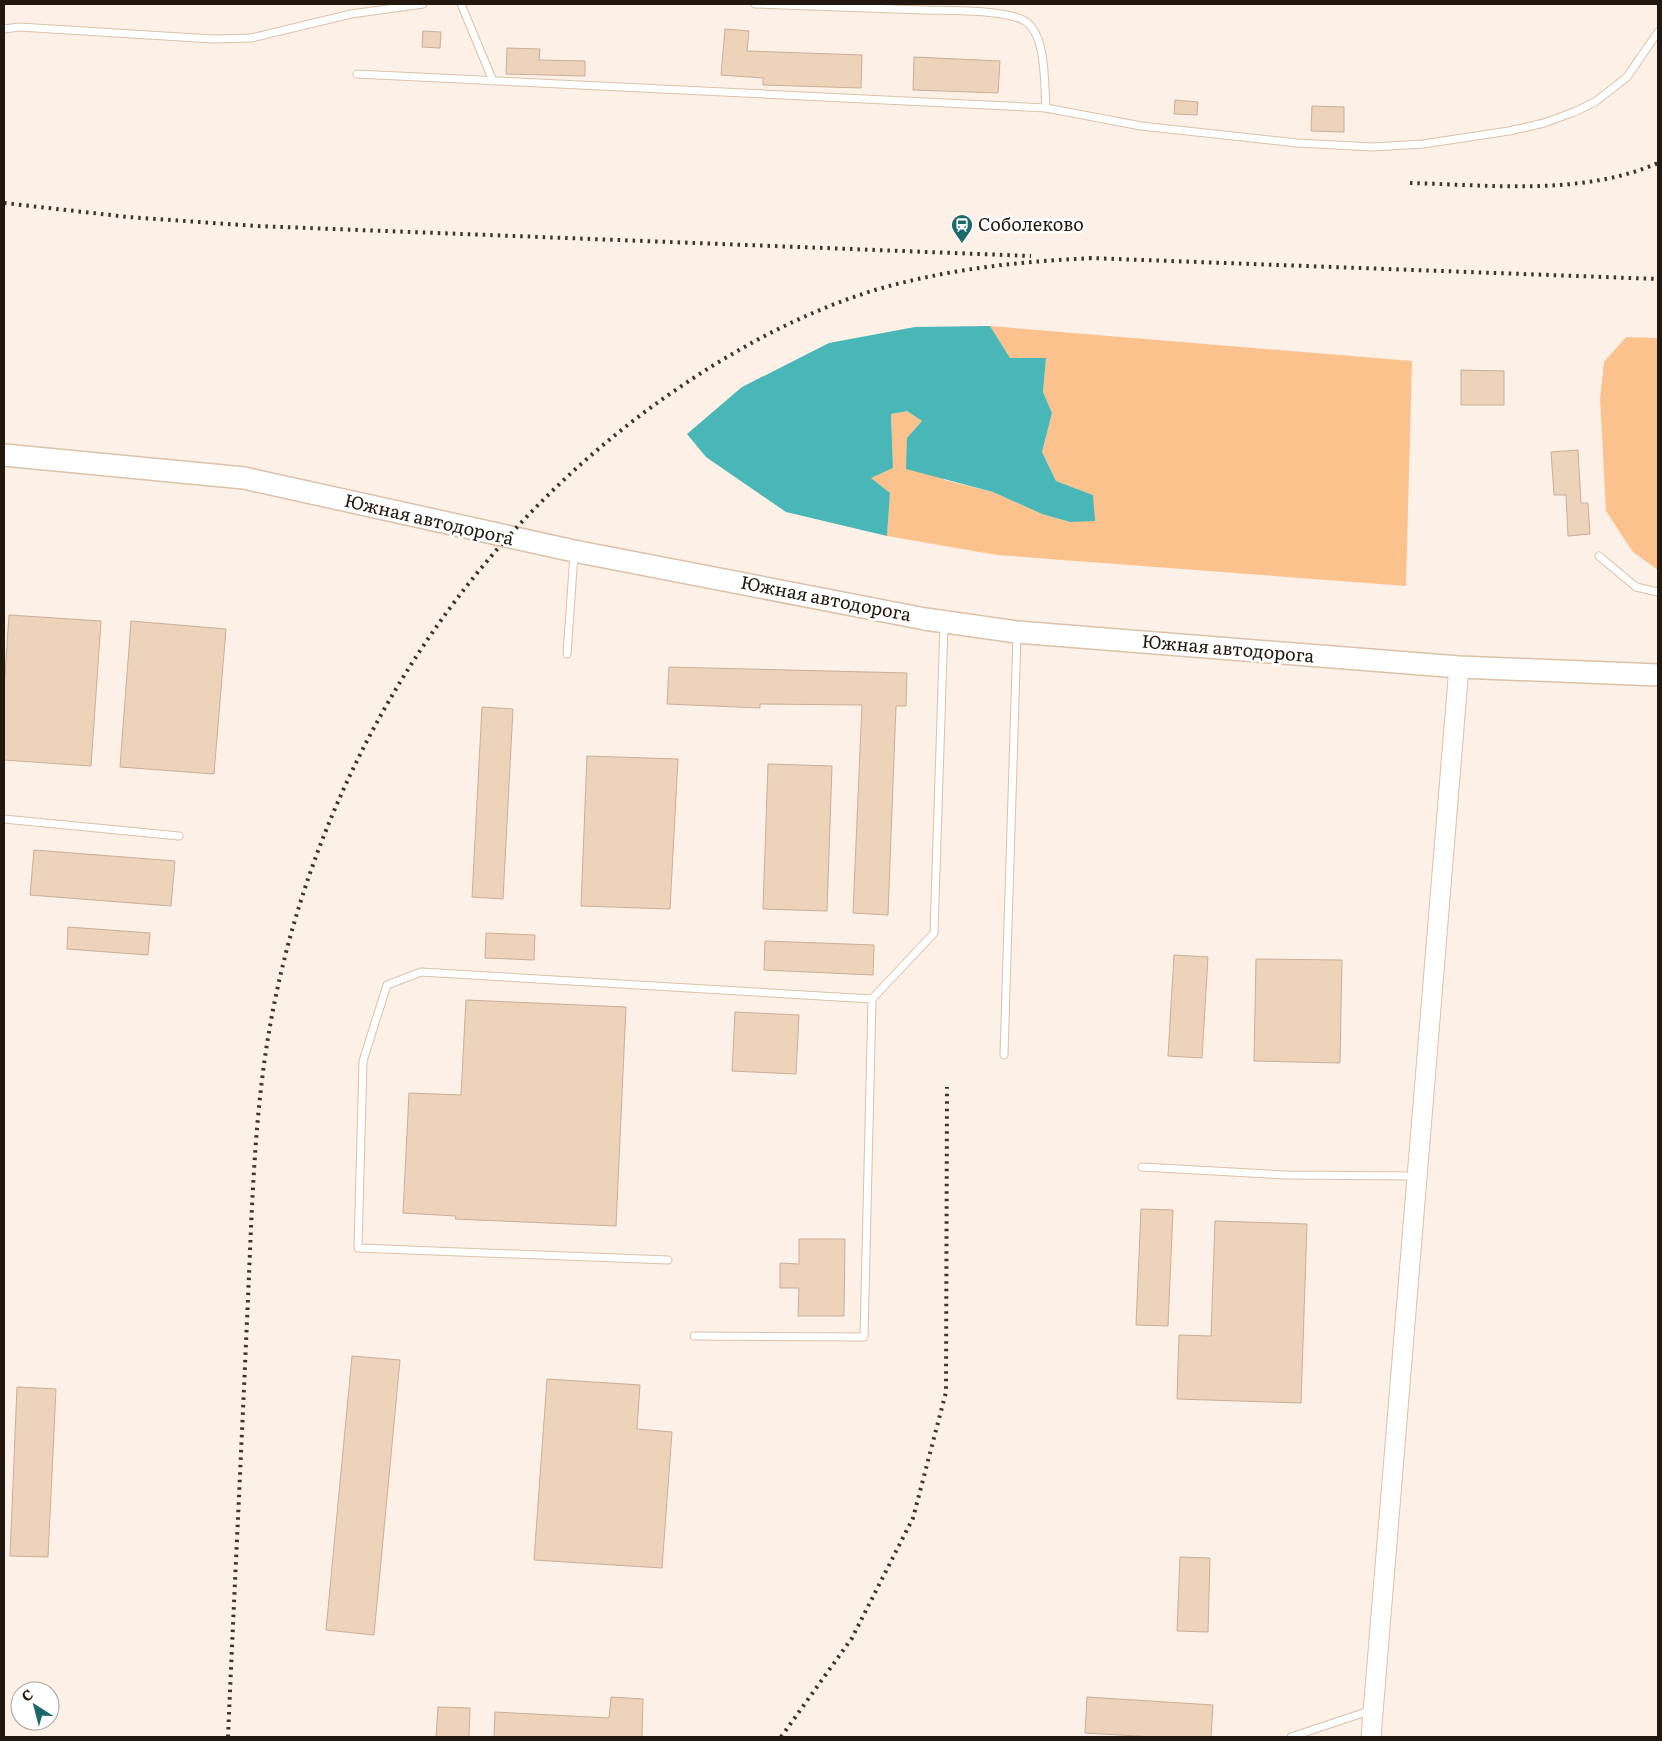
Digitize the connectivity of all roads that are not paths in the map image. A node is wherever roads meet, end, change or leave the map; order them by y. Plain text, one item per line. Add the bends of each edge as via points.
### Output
1 (423, 4) edge
2 (460, 4) edge
3 (755, 4) edge
4 (4, 29) edge
5 (1658, 32) edge
6 (357, 74) dead end
7 (493, 81) junction
8 (1046, 108) junction
9 (4, 455) edge
10 (574, 551) junction
11 (1599, 556) dead end
12 (1658, 592) edge
13 (944, 621) junction
14 (1017, 632) junction
15 (567, 654) dead end
16 (1460, 667) junction
17 (1658, 675) edge
18 (4, 819) edge
19 (179, 836) dead end
20 (872, 999) junction
21 (1004, 1055) dead end
22 (1142, 1167) dead end
23 (1416, 1176) junction
24 (668, 1260) dead end
25 (694, 1336) dead end
26 (1373, 1710) junction
27 (1291, 1737) edge
28 (1371, 1737) edge

1 - 4 lane via 351,14 251,38
2 - 7 lane
3 - 8 lane via 1008,15 1025,22 1038,39
5 - 8 lane via 1627,77 1595,102 1544,123 1423,144 1373,147 1297,143 1142,126
6 - 7 lane
7 - 8 lane
9 - 10 main road, Южная автодорога via 244,478
10 - 13 main road, Южная автодорога
10 - 15 lane
11 - 12 lane via 1636,586
13 - 14 main road, Южная автодорога
13 - 20 lane via 934,934
14 - 16 main road, Южная автодорога
14 - 21 lane
16 - 17 main road, Южная автодорога
16 - 23 street
18 - 19 lane
20 - 24 lane via 421,972 387,985 364,1060 358,1248
20 - 25 lane via 864,1337
22 - 23 lane via 1285,1175
23 - 26 street
26 - 27 lane
26 - 28 street

